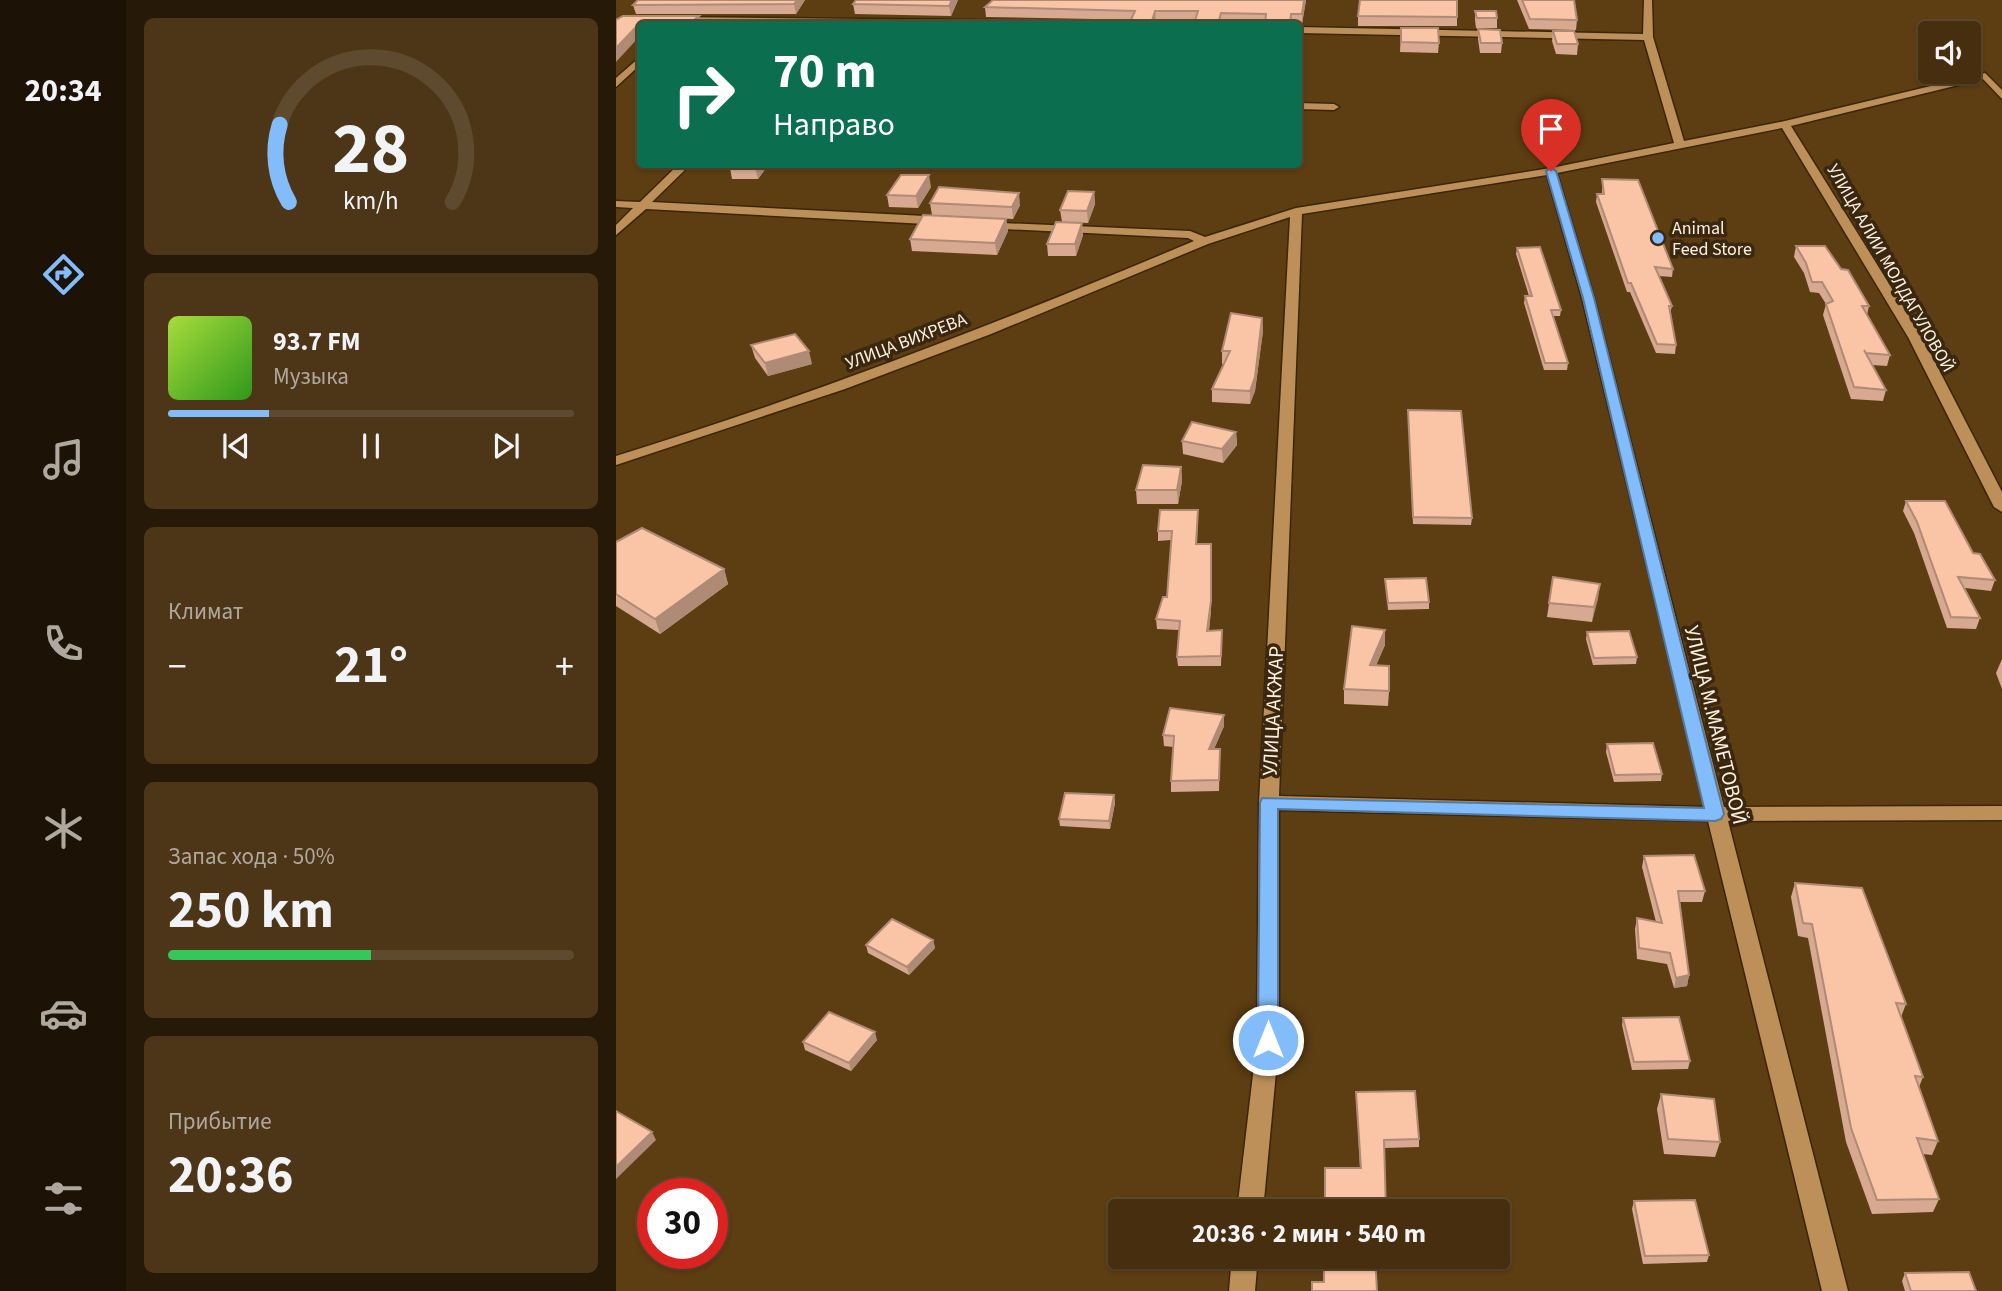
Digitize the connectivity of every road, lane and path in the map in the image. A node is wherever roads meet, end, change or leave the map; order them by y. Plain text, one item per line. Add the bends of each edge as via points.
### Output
1 (1648, 0) edge
2 (1302, 30) edge
3 (1648, 37) junction
4 (637, 63) edge
5 (616, 85) edge
6 (2002, 96) edge
7 (1302, 106) edge
8 (1334, 107) dead end
9 (1785, 124) junction
10 (1680, 145) junction
11 (682, 168) edge
12 (1551, 171) junction
13 (616, 204) edge
14 (644, 204) junction
15 (1296, 211) junction
16 (958, 222) edge
17 (972, 223) edge
18 (616, 231) edge
19 (1204, 241) junction
20 (616, 461) edge
21 (2002, 506) edge
22 (1269, 803) junction
23 (2002, 813) edge
24 (1715, 814) junction
25 (1251, 1199) edge
26 (1244, 1269) edge
27 (1242, 1291) edge
28 (1835, 1291) edge

1 - 3 street
2 - 3 street
3 - 10 street
4 - 5 street
6 - 9 street, УЛИЦА ВИХРЕВА via 1985,76
7 - 8 street
9 - 10 street, УЛИЦА ВИХРЕВА
9 - 21 street, УЛИЦА АЛИИ МОЛДАГУЛОВОЙ via 1915,337
10 - 12 street, УЛИЦА ВИХРЕВА
11 - 14 street
12 - 15 street, УЛИЦА ВИХРЕВА
12 - 24 street, УЛИЦА М.МАМЕТОВОЙ via 1588,298
13 - 14 street
14 - 16 street
14 - 18 street
15 - 19 street, УЛИЦА ВИХРЕВА
15 - 22 street, УЛИЦА АКЖАР
17 - 19 street via 1190,235
19 - 20 street, УЛИЦА ВИХРЕВА via 881,372
22 - 24 street
22 - 25 street, УЛИЦА АКЖАР via 1268,1040
23 - 24 street
24 - 28 street, УЛИЦА М.МАМЕТОВОЙ
26 - 27 street

